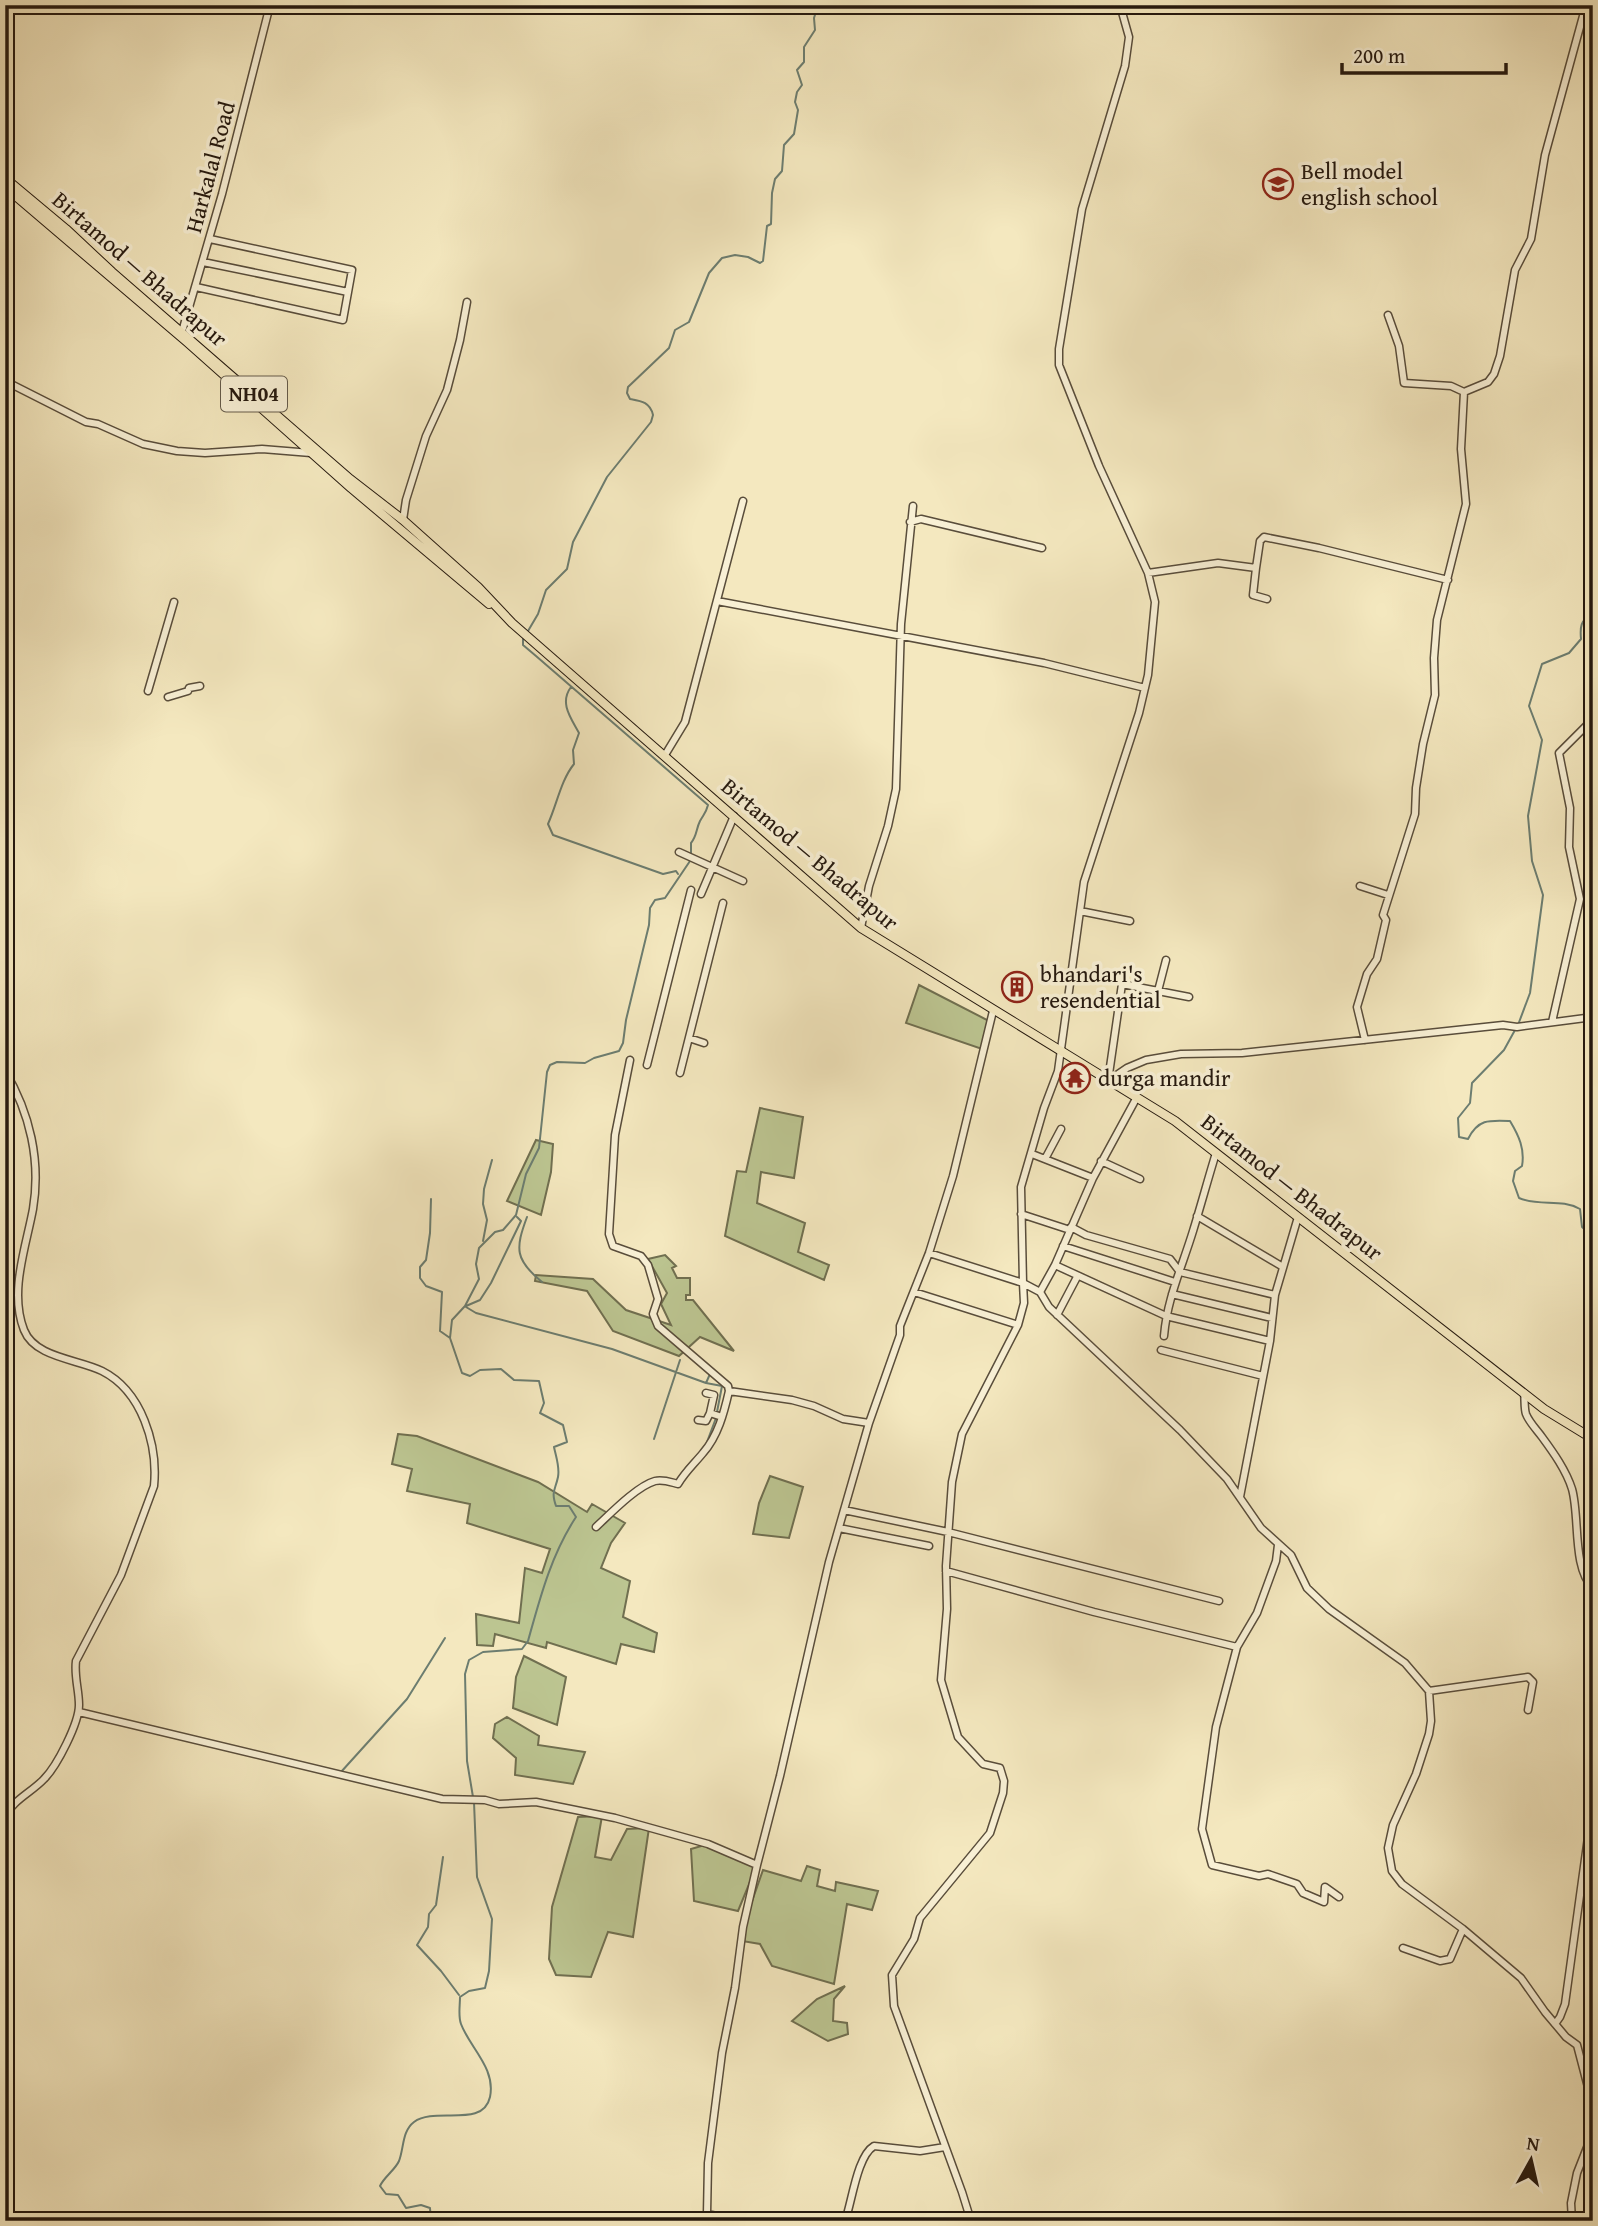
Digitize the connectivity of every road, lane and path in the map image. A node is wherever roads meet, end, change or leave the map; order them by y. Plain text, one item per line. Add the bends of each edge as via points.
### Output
1 (270, 5) edge
2 (1120, 5) edge
3 (1586, 5) edge
4 (5, 178) edge
5 (5, 187) edge
6 (210, 239) junction
7 (203, 262) junction
8 (110, 274) junction
9 (196, 287) junction
10 (348, 292) junction
11 (467, 302) dead end
12 (1388, 315) dead end
13 (181, 335) junction
14 (5, 381) edge
15 (1464, 392) junction
16 (316, 451) junction
17 (743, 501) dead end
18 (913, 506) dead end
19 (403, 520) junction
20 (910, 522) junction
21 (1042, 548) dead end
22 (1255, 568) junction
23 (1148, 573) junction
24 (1448, 580) junction
25 (1267, 599) dead end
26 (717, 600) junction
27 (174, 602) dead end
28 (500, 612) junction
29 (900, 637) junction
30 (200, 686) dead end
31 (1145, 688) junction
32 (148, 691) dead end
33 (168, 697) dead end
34 (1593, 719) edge
35 (666, 755) junction
36 (734, 816) junction
37 (680, 852) dead end
38 (713, 867) junction
39 (743, 881) dead end
40 (1360, 886) dead end
41 (691, 890) dead end
42 (701, 894) dead end
43 (1388, 895) junction
44 (723, 903) dead end
45 (1080, 911) junction
46 (1130, 920) dead end
47 (861, 928) junction
48 (1166, 960) dead end
49 (1158, 991) junction
50 (1189, 997) dead end
51 (993, 1011) junction
52 (1593, 1017) edge
53 (1552, 1022) junction
54 (689, 1038) junction
55 (1365, 1040) junction
56 (704, 1043) dead end
57 (1061, 1052) junction
58 (630, 1060) dead end
59 (647, 1065) dead end
60 (5, 1071) edge
61 (680, 1073) dead end
62 (1108, 1080) junction
63 (1137, 1097) junction
64 (1061, 1129) dead end
65 (1216, 1153) junction
66 (1032, 1154) junction
67 (1045, 1159) junction
68 (1101, 1161) junction
69 (1093, 1178) junction
70 (1140, 1179) dead end
71 (1021, 1214) junction
72 (1197, 1216) junction
73 (1298, 1217) junction
74 (1070, 1228) junction
75 (1063, 1246) junction
76 (929, 1253) junction
77 (1055, 1265) junction
78 (1283, 1267) junction
79 (1180, 1272) junction
80 (1077, 1277) junction
81 (1175, 1282) junction
82 (1023, 1283) junction
83 (914, 1292) junction
84 (1040, 1292) junction
85 (1172, 1294) junction
86 (1275, 1295) junction
87 (1057, 1315) junction
88 (1166, 1316) junction
89 (1272, 1318) junction
90 (1018, 1325) junction
91 (1164, 1336) dead end
92 (1270, 1341) junction
93 (1161, 1350) dead end
94 (1264, 1376) junction
95 (729, 1391) junction
96 (706, 1392) dead end
97 (1524, 1392) junction
98 (710, 1413) junction
99 (722, 1417) junction
100 (698, 1420) dead end
101 (869, 1423) junction
102 (1593, 1439) edge
103 (1240, 1497) junction
104 (844, 1510) junction
105 (597, 1527) dead end
106 (839, 1528) junction
107 (948, 1532) junction
108 (1278, 1545) junction
109 (929, 1546) dead end
110 (946, 1571) junction
111 (1593, 1588) edge
112 (1219, 1601) dead end
113 (1237, 1647) junction
114 (1429, 1691) junction
115 (1528, 1710) dead end
116 (79, 1712) junction
117 (1593, 1801) edge
118 (5, 1818) edge
119 (757, 1865) junction
120 (1339, 1897) dead end
121 (1464, 1929) junction
122 (1403, 1948) dead end
123 (1555, 2024) junction
124 (945, 2147) junction
125 (706, 2218) edge
126 (740, 2221) edge
127 (845, 2221) edge
128 (971, 2221) edge
129 (1572, 2221) edge

1 - 6 street, Harkalal Road
2 - 23 street via 1129,37 1125,66 1082,209 1059,365
3 - 15 street via 1545,155 1531,239 1515,270 1500,356 1488,382
4 - 8 main road, Birtamod — Bhadrapur / NH04 via 66,229
5 - 8 main road, Birtamod — Bhadrapur / NH04
6 - 7 street, Harkalal Road
6 - 10 street via 352,270
7 - 9 street, Harkalal Road
7 - 10 street
8 - 13 main road, Birtamod — Bhadrapur / NH04
9 - 10 street via 343,320
9 - 13 street, Harkalal Road
11 - 19 street via 447,390 426,436
12 - 15 street via 1399,346 1404,383 1451,386
13 - 16 main road, Birtamod — Bhadrapur / NH04
14 - 16 street via 86,422 164,449 194,453
15 - 24 street via 1461,449 1466,504
16 - 19 main road, Birtamod — Bhadrapur / NH04
16 - 28 main road, Birtamod — Bhadrapur / NH04 via 467,588
17 - 26 street
18 - 20 street
19 - 28 main road, Birtamod — Bhadrapur / NH04
20 - 21 street via 920,519
20 - 29 street
22 - 23 street via 1218,563
22 - 24 street via 1264,537
22 - 25 street via 1253,595
23 - 31 street via 1155,602
24 - 43 street via 1437,620 1435,695 1423,744 1415,814
26 - 29 street
26 - 35 street via 685,722
27 - 32 street
28 - 35 main road, Birtamod — Bhadrapur / NH04
29 - 31 street via 1044,663
29 - 47 street via 895,789
30 - 33 street
31 - 45 street via 1084,882
34 - 53 street via 1559,753 1580,899
35 - 36 main road, Birtamod — Bhadrapur / NH04
36 - 38 street
36 - 47 main road, Birtamod — Bhadrapur / NH04
37 - 38 street
38 - 39 street
38 - 42 street
40 - 43 street
41 - 59 street
43 - 55 street via 1382,941 1357,1007
44 - 54 street
45 - 46 street
45 - 57 street
47 - 51 main road, Birtamod — Bhadrapur / NH04
48 - 49 street
49 - 50 street
49 - 62 street via 1122,984
51 - 57 main road, Birtamod — Bhadrapur / NH04
51 - 76 street via 953,1176
52 - 53 street
53 - 55 street
54 - 56 street
54 - 61 street
55 - 62 street via 1146,1060
57 - 62 main road, Birtamod — Bhadrapur / NH04
57 - 66 street
58 - 95 street via 615,1135 609,1234 613,1245 641,1256 648,1265 658,1299 653,1314 658,1326
60 - 116 street via 27,1116 36,1181 21,1258 19,1296 25,1333 44,1350 115,1380 143,1418 154,1461 154,1486 134,1543 76,1661
62 - 63 main road, Birtamod — Bhadrapur / NH04
63 - 65 main road, Birtamod — Bhadrapur / NH04
63 - 68 street
64 - 67 street
65 - 72 street
65 - 73 main road, Birtamod — Bhadrapur / NH04
66 - 67 street
66 - 71 street via 1021,1187
67 - 69 street
68 - 69 street
68 - 70 street
69 - 74 street
71 - 74 street
71 - 82 street
72 - 78 street
72 - 79 street
73 - 78 street
73 - 97 main road, Birtamod — Bhadrapur / NH04
74 - 75 street
74 - 79 street via 1170,1259
75 - 77 street
75 - 81 street
76 - 82 street
76 - 83 street
77 - 80 street
77 - 84 street
78 - 86 street
79 - 81 street
79 - 86 street
80 - 87 street
80 - 88 street
81 - 85 street
82 - 84 street
82 - 90 street
83 - 90 street
83 - 101 street
84 - 87 street
85 - 88 street
85 - 89 street
86 - 89 street
87 - 103 street via 1180,1430
88 - 91 street
88 - 92 street
89 - 92 street
90 - 107 street via 962,1434
92 - 94 street
93 - 94 street
94 - 103 street
95 - 99 street
95 - 101 street via 792,1400 843,1419
96 - 98 street via 715,1395
97 - 102 main road, Birtamod — Bhadrapur / NH04
97 - 111 street via 1526,1414 1571,1486 1581,1565
98 - 99 street
98 - 100 street via 706,1420
99 - 105 street via 704,1452 678,1484 654,1481
101 - 104 street
103 - 108 street
104 - 106 street
104 - 107 street
106 - 109 street
106 - 119 street
107 - 110 street
107 - 112 street
108 - 113 street via 1256,1613
108 - 114 street via 1291,1555 1307,1588 1405,1663
110 - 113 street
110 - 124 street via 941,1680 958,1737 983,1763 1000,1769 1004,1781 990,1833 920,1917 914,1939 892,1975 894,2006
113 - 120 street via 1216,1727 1205,1797 1202,1829 1212,1865 1268,1874 1297,1884 1303,1893 1324,1902 1325,1887
114 - 115 street via 1528,1677 1533,1682
114 - 121 street via 1431,1721 1424,1754 1393,1825 1388,1848 1392,1871 1402,1884
116 - 118 street via 72,1734 45,1779
116 - 119 street via 442,1799 536,1802 615,1818 708,1844
117 - 123 street via 1565,2004
119 - 125 street via 722,2053
121 - 122 street via 1450,1959 1440,1961
121 - 123 street via 1521,1978
123 - 129 street via 1577,2045 1589,2091 1588,2145 1577,2173
124 - 127 street via 869,2149
124 - 128 street
125 - 126 street

